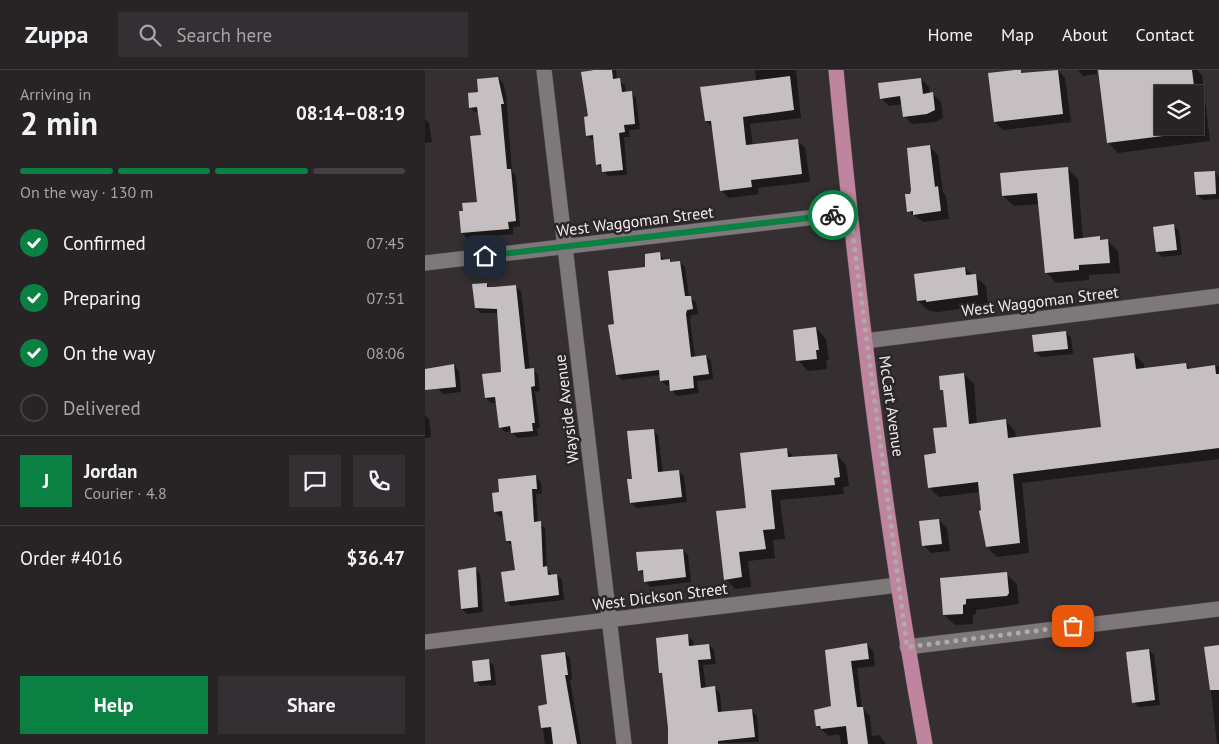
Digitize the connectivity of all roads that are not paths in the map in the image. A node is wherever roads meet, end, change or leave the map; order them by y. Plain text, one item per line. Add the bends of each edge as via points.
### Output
1 (544, 70) edge
2 (836, 70) edge
3 (850, 213) junction
4 (564, 247) junction
5 (425, 263) edge
6 (1219, 296) edge
7 (865, 341) junction
8 (898, 585) junction
9 (1219, 609) edge
10 (609, 620) junction
11 (425, 642) edge
12 (907, 647) junction
13 (624, 744) edge
14 (925, 744) edge

1 - 4 street, Wayside Avenue
2 - 3 main road, McCart Avenue
3 - 4 street, West Waggoman Street
3 - 7 main road, McCart Avenue
4 - 5 street, West Waggoman Street
4 - 10 street, Wayside Avenue
6 - 7 street, West Waggoman Street
7 - 8 main road, McCart Avenue
8 - 10 street, West Dickson Street
8 - 12 main road, McCart Avenue
9 - 12 street
10 - 11 street, West Dickson Street
10 - 13 street, Wayside Avenue
12 - 14 main road, McCart Avenue

